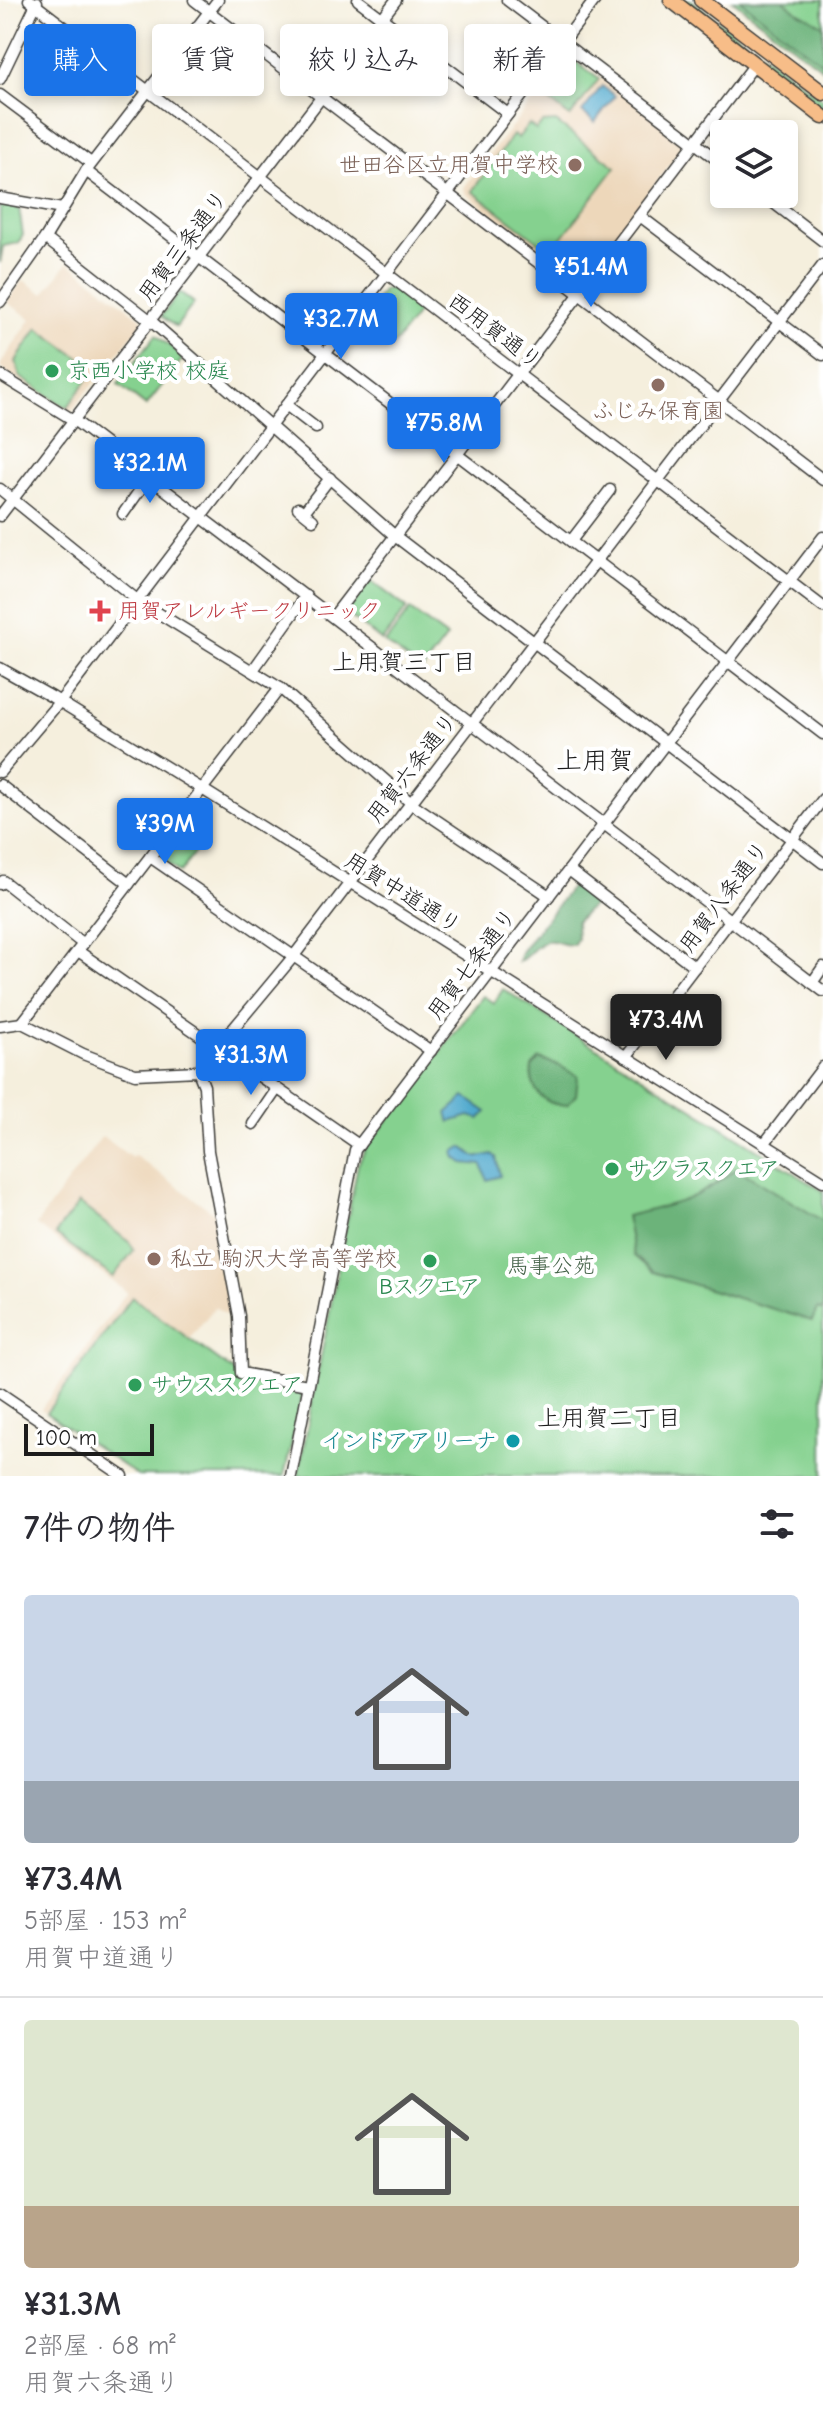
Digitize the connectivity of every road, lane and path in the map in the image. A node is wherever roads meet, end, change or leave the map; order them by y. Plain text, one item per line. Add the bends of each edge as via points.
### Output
1 (194, 0) edge
2 (218, 0) edge
3 (358, 0) edge
4 (396, 0) edge
5 (507, 0) edge
6 (595, 0) edge
7 (671, 0) edge
8 (701, 0) edge
9 (34, 2) edge
10 (208, 12) junction
11 (382, 18) junction
12 (538, 24) edge
13 (576, 26) edge
14 (576, 53) edge
15 (755, 64) junction
16 (0, 79) edge
17 (147, 91) junction
18 (823, 93) edge
19 (0, 95) edge
20 (522, 96) edge
21 (323, 97) junction
22 (508, 114) junction
23 (823, 117) edge
24 (695, 143) junction
25 (710, 154) edge
26 (88, 167) junction
27 (260, 177) junction
28 (447, 193) junction
29 (0, 198) edge
30 (780, 208) edge
31 (62, 209) junction
32 (640, 216) junction
33 (45, 238) junction
34 (823, 241) edge
35 (200, 258) junction
36 (823, 265) edge
37 (386, 273) junction
38 (580, 295) junction
39 (0, 302) edge
40 (151, 321) junction
41 (779, 322) junction
42 (325, 354) junction
43 (823, 355) edge
44 (518, 374) junction
45 (0, 375) edge
46 (718, 400) junction
47 (286, 405) junction
48 (75, 421) junction
49 (270, 426) junction
50 (316, 428) dead end
51 (458, 454) junction
52 (149, 477) junction
53 (330, 478) junction
54 (658, 480) junction
55 (823, 480) edge
56 (0, 489) edge
57 (610, 490) dead end
58 (15, 500) junction
59 (305, 513) dead end
60 (123, 514) dead end
61 (0, 516) edge
62 (200, 516) junction
63 (395, 536) junction
64 (823, 537) edge
65 (571, 541) junction
66 (597, 561) junction
67 (789, 581) junction
68 (306, 596) junction
69 (137, 600) junction
70 (823, 607) edge
71 (333, 617) junction
72 (534, 643) junction
73 (728, 662) junction
74 (0, 668) edge
75 (253, 670) junction
76 (280, 688) junction
77 (59, 702) junction
78 (471, 724) junction
79 (823, 734) edge
80 (666, 743) junction
81 (0, 772) edge
82 (0, 785) edge
83 (202, 789) junction
84 (823, 799) edge
85 (411, 803) junction
86 (604, 825) junction
87 (792, 839) junction
88 (150, 857) junction
89 (823, 863) edge
90 (569, 870) junction
91 (349, 882) junction
92 (0, 884) edge
93 (129, 884) junction
94 (549, 896) junction
95 (731, 922) junction
96 (80, 948) junction
97 (293, 957) junction
98 (695, 967) junction
99 (823, 967) edge
100 (491, 972) junction
101 (812, 983) junction
102 (823, 991) edge
103 (22, 1023) junction
104 (0, 1026) edge
105 (218, 1047) junction
106 (431, 1051) junction
107 (626, 1057) junction
108 (823, 1067) edge
109 (198, 1071) junction
110 (277, 1089) junction
111 (253, 1124) dead end
112 (764, 1144) junction
113 (359, 1145) junction
114 (823, 1181) edge
115 (308, 1385) junction
116 (0, 1393) edge
117 (123, 1476) edge
118 (291, 1476) edge

1 - 10 street
2 - 10 street
3 - 11 street
4 - 11 street, 用賀三条通り
5 - 12 street
6 - 13 street
7 - 15 main road
8 - 18 main road
9 - 16 street
9 - 17 street, 西用賀通り
10 - 17 street
10 - 21 street
11 - 21 street, 用賀三条通り
11 - 22 street
14 - 24 street
15 - 23 main road
15 - 24 street
17 - 26 street
17 - 27 street, 西用賀通り
19 - 26 street
20 - 22 street
21 - 27 street, 用賀三条通り
21 - 28 street
22 - 28 street
24 - 25 street
24 - 32 street
26 - 31 street
26 - 35 street
27 - 35 street, 用賀三条通り
27 - 37 street, 西用賀通り
28 - 37 street
28 - 38 street
29 - 31 street
30 - 34 street
31 - 33 street
32 - 38 street
32 - 41 street
33 - 39 street
33 - 40 street
35 - 40 street, 用賀三条通り
35 - 42 street
36 - 41 street, 用賀六条通り
37 - 42 street
37 - 44 street, 西用賀通り
38 - 44 street
38 - 46 street
40 - 48 street, 用賀三条通り
40 - 49 street
41 - 43 street
41 - 46 street, 用賀六条通り
42 - 47 street
42 - 51 street
44 - 51 street
44 - 54 street, 西用賀通り
45 - 48 street
46 - 54 street, 用賀六条通り
46 - 55 street
47 - 49 street
47 - 50 street
48 - 52 street
48 - 58 street, 用賀三条通り
49 - 53 street
49 - 62 street
51 - 63 street
51 - 65 street
52 - 60 street
52 - 62 street
53 - 59 street
53 - 63 street
54 - 66 street, 用賀六条通り
54 - 67 street, 西用賀通り
56 - 58 street
57 - 65 street
58 - 61 street, 用賀三条通り
58 - 69 street
62 - 68 street
62 - 69 street
63 - 71 street
63 - 72 street
64 - 67 street, 用賀七条通り
65 - 66 street
66 - 72 street, 用賀六条通り
66 - 73 street
67 - 70 street, 西用賀通り
67 - 73 street, 用賀七条通り
68 - 71 street
68 - 75 street
69 - 75 street
69 - 77 street
71 - 78 street
72 - 78 street, 用賀六条通り
72 - 80 street
73 - 79 street
73 - 80 street, 用賀七条通り
74 - 77 street, 用賀中道通り
75 - 76 street
76 - 83 street
76 - 85 street
77 - 81 street
77 - 83 street, 用賀中道通り
78 - 85 street, 用賀六条通り
78 - 86 street
80 - 86 street, 用賀七条通り
80 - 87 street
82 - 93 street
83 - 88 street
83 - 91 street, 用賀中道通り
84 - 87 street, 用賀八条通り
85 - 91 street, 用賀六条通り
85 - 94 street
86 - 90 street, 用賀七条通り
86 - 95 street
87 - 89 street
87 - 95 street, 用賀八条通り
88 - 93 street
88 - 97 street
90 - 94 street, 用賀七条通り
90 - 98 street
91 - 97 street, 用賀六条通り
91 - 100 street, 用賀中道通り
92 - 96 street via 3,881
93 - 96 street
94 - 100 street, 用賀七条通り
95 - 98 street, 用賀八条通り
95 - 101 street
96 - 103 street
96 - 105 street
97 - 105 street, 用賀六条通り
97 - 106 street
98 - 107 street, 用賀八条通り
99 - 101 street
100 - 106 street, 用賀七条通り
100 - 107 street, 用賀中道通り
101 - 102 street
103 - 104 street
103 - 109 street via 135,1074
105 - 109 street, 用賀六条通り
105 - 110 street
106 - 113 street, 用賀七条通り
107 - 112 street, 用賀中道通り
108 - 112 street
109 - 115 street via 239,1316 241,1373
110 - 111 street
110 - 113 street
112 - 114 street, 用賀中道通り
113 - 115 street, 用賀七条通り via 352,1158
115 - 118 street, 用賀七条通り
116 - 117 street

